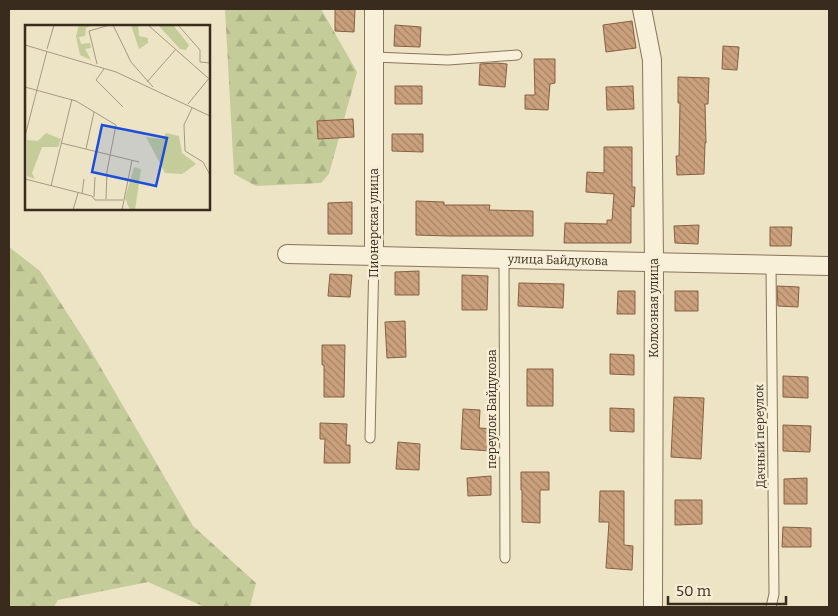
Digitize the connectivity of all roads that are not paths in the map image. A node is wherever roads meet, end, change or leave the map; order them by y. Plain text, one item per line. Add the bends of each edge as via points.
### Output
1 (374, 9) edge
2 (642, 9) edge
3 (517, 55) dead end
4 (374, 57) junction
5 (287, 254) dead end
6 (374, 256) junction
7 (504, 259) junction
8 (654, 261) junction
9 (771, 265) junction
10 (829, 266) edge
11 (370, 438) dead end
12 (505, 558) dead end
13 (653, 607) edge
14 (771, 607) edge

1 - 4 street, Пионерская улица
2 - 8 street, Колхозная улица via 652,60
3 - 4 lane via 448,60
4 - 6 street, Пионерская улица
5 - 6 street, улица Байдукова
6 - 7 street, улица Байдукова
6 - 11 lane, Пионерская улица
7 - 8 street, улица Байдукова
7 - 12 lane, переулок Байдукова
8 - 9 street, улица Байдукова
8 - 13 street, Колхозная улица
9 - 10 street, улица Байдукова
9 - 14 lane, Дачный переулок via 774,594

